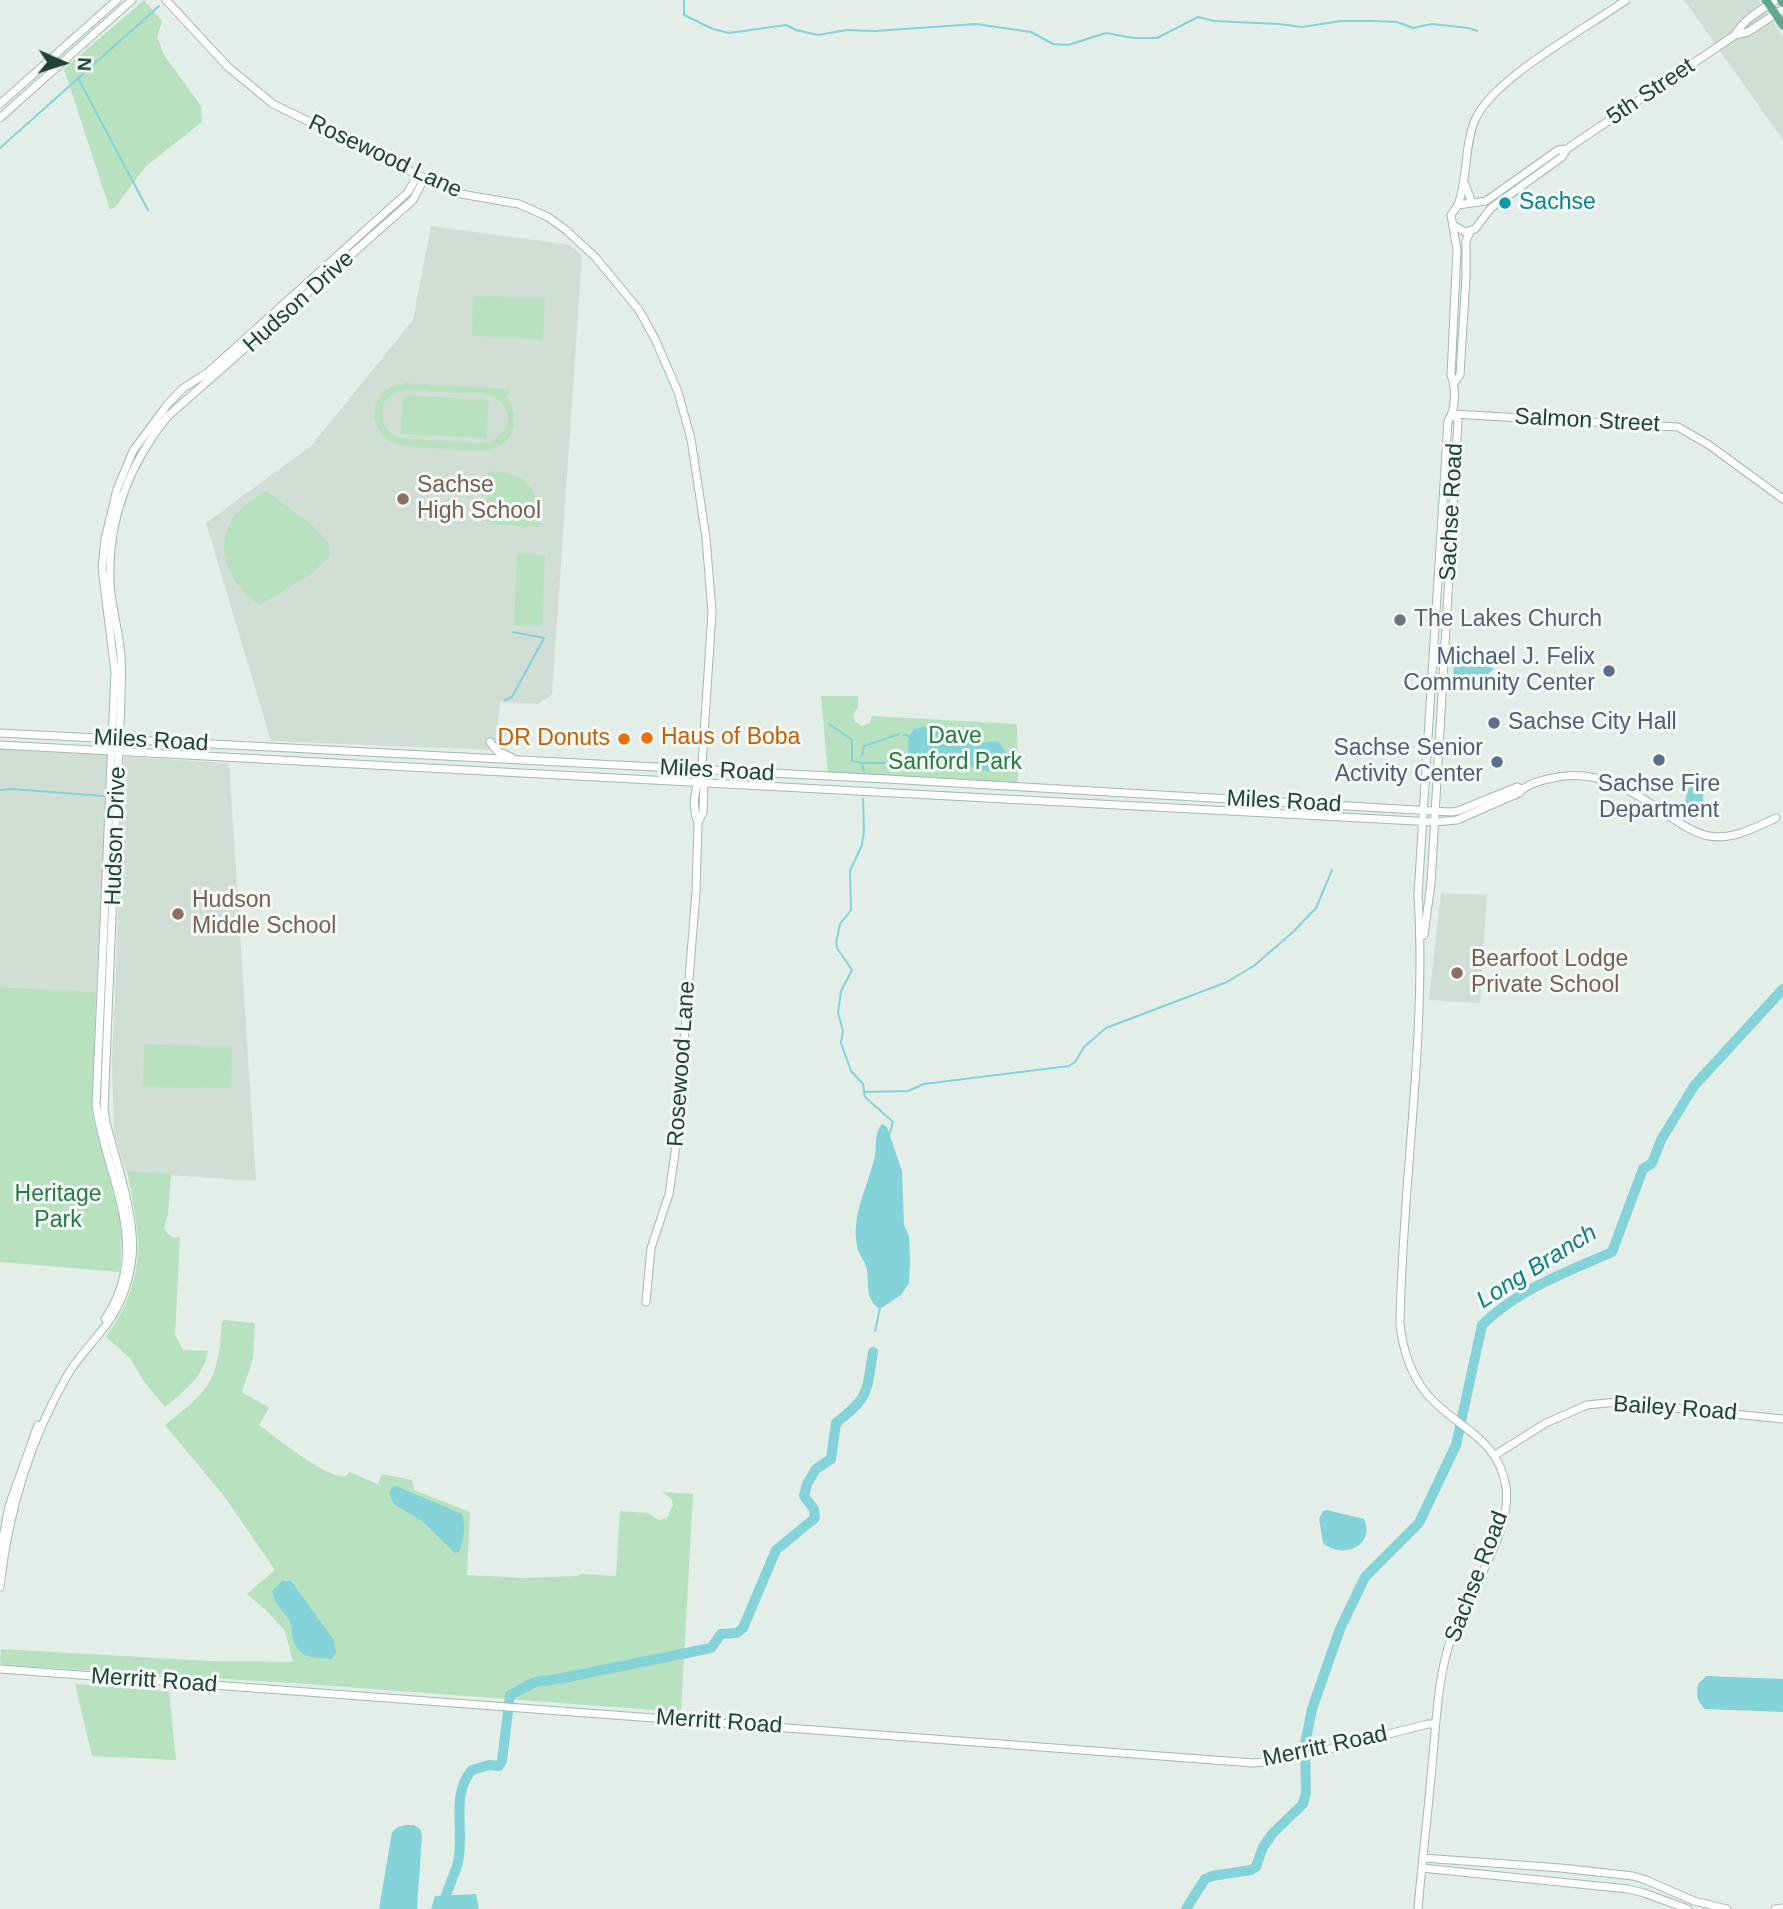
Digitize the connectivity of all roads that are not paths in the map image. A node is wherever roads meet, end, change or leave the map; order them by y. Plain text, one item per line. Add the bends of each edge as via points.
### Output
1 (117, 0) edge
2 (132, 0) edge
3 (166, 0) edge
4 (1626, 0) edge
5 (1775, 2) edge
6 (1779, 11) edge
7 (1783, 25) edge
8 (1735, 35) junction
9 (0, 104) edge
10 (0, 118) edge
11 (1567, 149) junction
12 (421, 177) junction
13 (1465, 184) junction
14 (1474, 204) junction
15 (1458, 205) junction
16 (1481, 218) junction
17 (1453, 225) junction
18 (1470, 232) junction
19 (1454, 383) junction
20 (1453, 414) junction
21 (1783, 499) edge
22 (0, 733) edge
23 (115, 739) junction
24 (491, 742) dead end
25 (0, 745) edge
26 (216, 745) junction
27 (115, 751) junction
28 (215, 757) junction
29 (522, 760) junction
30 (701, 770) junction
31 (887, 779) junction
32 (700, 783) junction
33 (1522, 789) junction
34 (886, 793) junction
35 (1219, 798) junction
36 (1424, 810) junction
37 (1218, 811) junction
38 (1435, 811) junction
39 (1776, 818) dead end
40 (1424, 821) junction
41 (1434, 822) junction
42 (1421, 947) junction
43 (646, 1302) dead end
44 (1783, 1419) edge
45 (1495, 1455) junction
46 (0, 1553) edge
47 (0, 1587) edge
48 (0, 1670) edge
49 (1435, 1724) junction
50 (1423, 1858) junction
51 (1422, 1868) junction
52 (1783, 1908) edge
53 (1418, 1909) edge
54 (1688, 1909) edge
55 (1727, 1909) edge
56 (1775, 1909) edge

1 - 9 main road
2 - 10 main road
3 - 12 main road, Rosewood Lane via 228,66 273,104
4 - 13 main road via 1492,94 1474,123
5 - 6 main road
5 - 8 main road, 5th Street via 1739,27
6 - 7 main road
6 - 8 main road, 5th Street via 1748,32
8 - 11 main road, 5th Street
11 - 14 main road, 5th Street via 1558,150 1486,201
11 - 16 main road, 5th Street
12 - 23 main road, Hudson Drive via 413,200 181,403 138,460 117,512 111,555 110,582 121,656
12 - 30 main road, Rosewood Lane via 455,193 519,204 566,230 639,310 668,366 691,439 710,575 711,633
13 - 14 main road
13 - 15 main road
14 - 15 main road
14 - 16 main road
15 - 17 main road via 1451,215
16 - 18 main road
17 - 18 main road
17 - 19 main road, Sachse Road via 1457,250
18 - 19 main road, Sachse Road via 1460,375
19 - 20 main road, Sachse Road
20 - 21 main road, Salmon Street via 1678,427
20 - 36 main road, Sachse Road via 1448,421
20 - 38 main road, Sachse Road via 1458,421
22 - 23 main road, Miles Road
23 - 26 main road, Miles Road
23 - 27 main road, Hudson Drive
24 - 29 main road via 502,754
25 - 27 main road, Miles Road
26 - 28 main road
26 - 29 main road, Miles Road
27 - 28 main road, Miles Road
27 - 46 main road, Hudson Drive via 96,1105 125,1225 125,1266 109,1313 68,1363 40,1419 9,1506
27 - 47 main road, Hudson Drive via 104,1109 132,1229 131,1264 116,1311 73,1365 45,1418 13,1513
28 - 32 main road, Miles Road
29 - 30 main road, Miles Road
30 - 31 main road, Miles Road
30 - 32 main road, Rosewood Lane
31 - 34 main road
31 - 35 main road, Miles Road
32 - 34 main road, Miles Road
32 - 43 main road, Rosewood Lane via 694,812 698,823 696,892 675,1153 669,1194 651,1248
33 - 38 main road, Miles Road via 1517,787 1458,811
33 - 39 main road via 1563,775 1600,778 1706,836 1724,837
33 - 41 main road, Miles Road via 1457,820
34 - 37 main road, Miles Road
35 - 36 main road, Miles Road
35 - 37 main road
36 - 38 main road, Miles Road
36 - 40 main road, Sachse Road
37 - 40 main road, Miles Road
38 - 41 main road, Sachse Road
40 - 41 main road, Miles Road
40 - 42 main road, Sachse Road via 1418,895
41 - 42 main road, Sachse Road via 1432,883
42 - 45 main road, Sachse Road via 1401,1325 1404,1350 1426,1392
44 - 45 main road, Bailey Road via 1617,1402 1595,1404 1565,1413
45 - 49 main road, Sachse Road via 1506,1485 1505,1515 1448,1649
48 - 49 main road, Merritt Road via 1223,1762 1290,1759
49 - 50 main road, Sachse Road
50 - 51 main road, Sachse Road
50 - 55 main road via 1633,1877
51 - 53 main road, Sachse Road
51 - 54 main road via 1628,1889
52 - 56 main road

